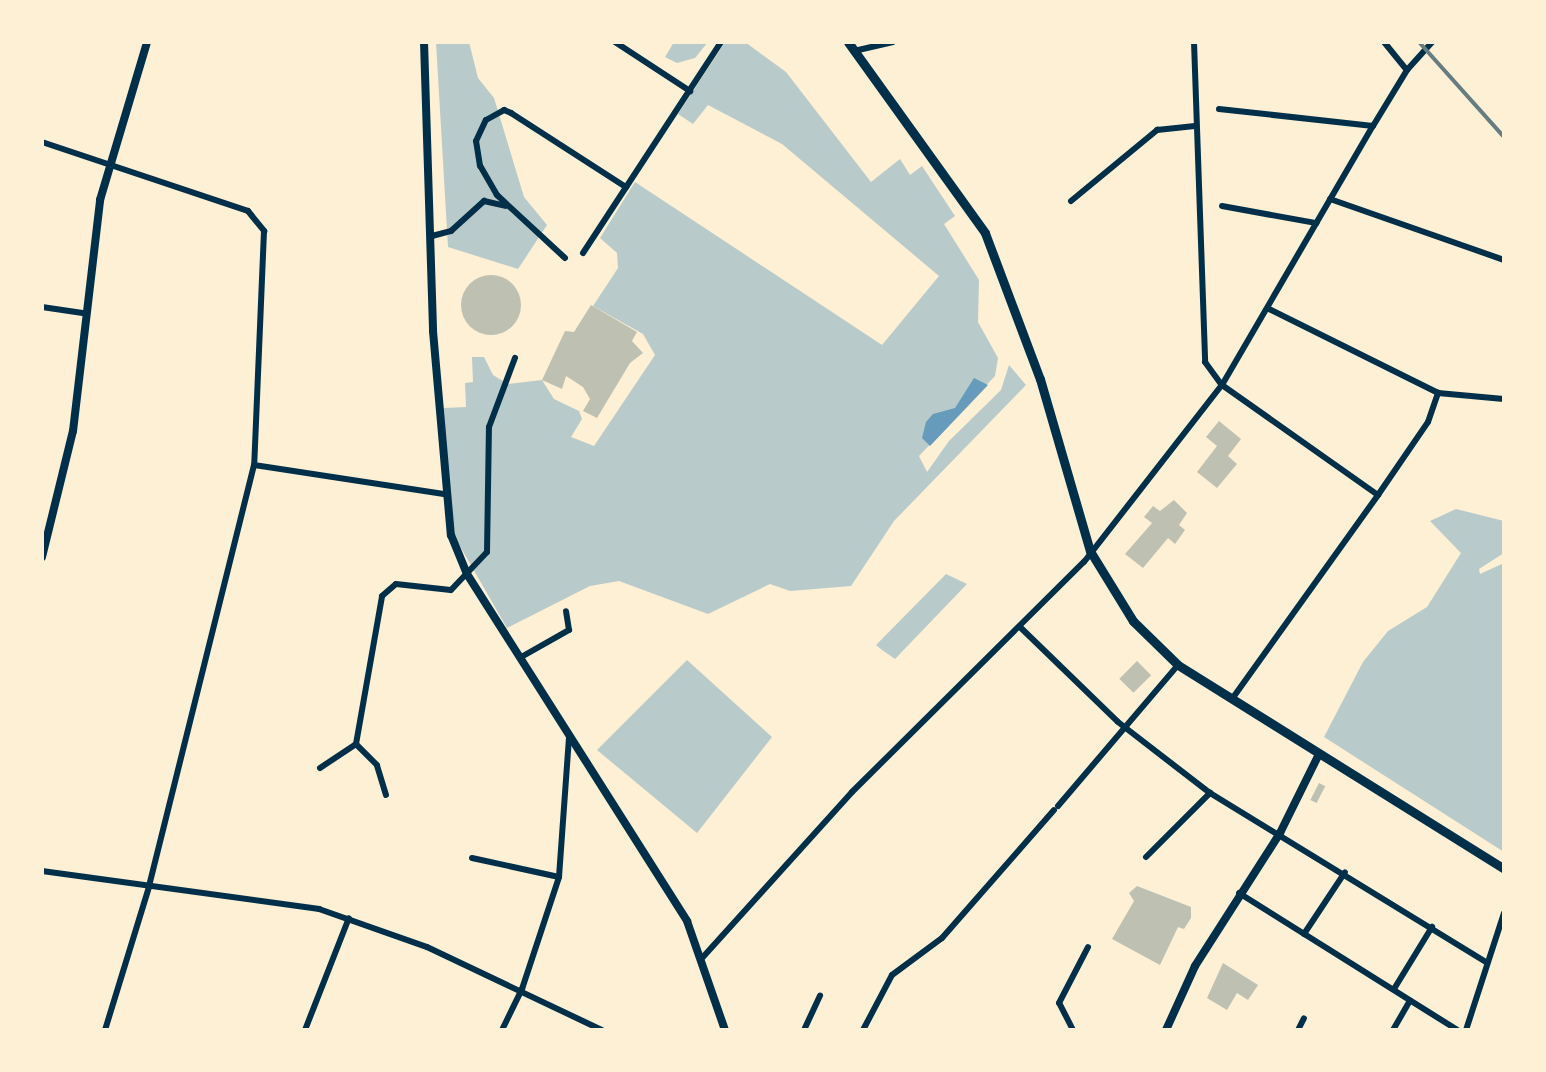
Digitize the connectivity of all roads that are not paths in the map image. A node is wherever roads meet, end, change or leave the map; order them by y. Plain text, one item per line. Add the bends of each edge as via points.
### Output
1 (147, 42) edge
2 (424, 42) edge
3 (615, 42) edge
4 (721, 42) edge
5 (848, 42) edge
6 (893, 42) edge
7 (1194, 42) edge
8 (1384, 42) edge
9 (1432, 42) edge
10 (854, 51) junction
11 (1407, 70) junction
12 (690, 91) junction
13 (1219, 109) dead end
14 (1195, 126) junction
15 (1373, 126) junction
16 (42, 142) edge
17 (108, 164) junction
18 (626, 187) junction
19 (1330, 199) junction
20 (1071, 201) dead end
21 (507, 206) junction
22 (1222, 206) dead end
23 (1316, 223) junction
24 (432, 236) junction
25 (583, 254) dead end
26 (564, 258) dead end
27 (1504, 260) edge
28 (42, 307) edge
29 (1269, 309) junction
30 (83, 313) junction
31 (515, 358) dead end
32 (1222, 385) junction
33 (1438, 393) junction
34 (1504, 399) edge
35 (254, 465) junction
36 (444, 494) junction
37 (1378, 495) junction
38 (1090, 551) junction
39 (42, 557) edge
40 (467, 574) junction
41 (566, 611) dead end
42 (1020, 627) junction
43 (522, 656) junction
44 (1178, 665) junction
45 (1232, 699) junction
46 (1126, 726) junction
47 (568, 729) junction
48 (356, 744) junction
49 (1319, 754) junction
50 (320, 768) dead end
51 (1210, 793) junction
52 (386, 795) dead end
53 (1280, 833) junction
54 (472, 858) dead end
55 (1146, 858) dead end
56 (1504, 869) edge
57 (42, 871) edge
58 (1345, 872) junction
59 (559, 877) junction
60 (149, 886) junction
61 (1239, 893) junction
62 (1504, 913) edge
63 (349, 918) junction
64 (1432, 927) junction
65 (1304, 934) junction
66 (1088, 947) dead end
67 (703, 957) junction
68 (1487, 963) junction
69 (522, 989) junction
70 (1394, 989) junction
71 (820, 996) dead end
72 (1410, 1000) junction
73 (1304, 1018) dead end
74 (724, 1029) edge
75 (105, 1030) edge
76 (305, 1030) edge
77 (502, 1030) edge
78 (602, 1030) edge
79 (804, 1030) edge
80 (863, 1030) edge
81 (1073, 1030) edge
82 (1166, 1030) edge
83 (1298, 1030) edge
84 (1393, 1030) edge
85 (1457, 1030) edge
86 (1466, 1030) edge

1 - 17 street
2 - 24 street
3 - 12 street
4 - 12 street
5 - 10 main road
6 - 10 street
7 - 14 street
8 - 11 street
9 - 11 street
10 - 38 main road via 985,233 1040,380
11 - 15 street
12 - 18 street
13 - 15 street
14 - 20 street via 1156,130
14 - 32 street via 1205,362
15 - 19 street
16 - 17 street
17 - 30 street
17 - 35 street via 248,212 261,223
18 - 21 street via 504,110 486,120 476,141 480,166
18 - 25 street
19 - 23 street
19 - 27 street
21 - 24 street via 484,201 451,231
21 - 26 street
22 - 23 street
23 - 29 street
24 - 36 street
28 - 30 street
29 - 32 street
29 - 33 street
30 - 39 street via 73,431
31 - 40 street via 489,427 487,552
32 - 37 street
32 - 38 street
33 - 34 street
33 - 37 street via 1428,422
35 - 36 street
35 - 60 street
36 - 40 street via 451,535
37 - 45 street
38 - 42 street
38 - 44 main road via 1133,621
40 - 43 street
40 - 48 street via 451,590 396,584 384,590
41 - 43 street via 569,630
42 - 46 street
42 - 67 street via 852,792
43 - 47 street
44 - 45 main road
44 - 46 street
45 - 49 main road
46 - 51 street
46 - 80 street via 942,938 892,975
47 - 59 street
47 - 67 street via 662,877
48 - 50 street
48 - 52 street via 377,765
49 - 53 main road
49 - 56 main road
51 - 53 street
51 - 55 street
53 - 58 street
53 - 61 main road
54 - 59 street
57 - 60 street
58 - 64 street
58 - 65 street
59 - 69 street
60 - 63 street via 284,901
60 - 75 street
61 - 65 street
61 - 82 main road
62 - 68 street
63 - 69 street
63 - 76 street
64 - 68 street
64 - 70 street
65 - 70 street
66 - 81 street via 1059,1003
67 - 74 street
68 - 86 street
69 - 77 street
69 - 78 street
70 - 72 street
71 - 79 street
72 - 84 street
72 - 85 street
73 - 83 street

